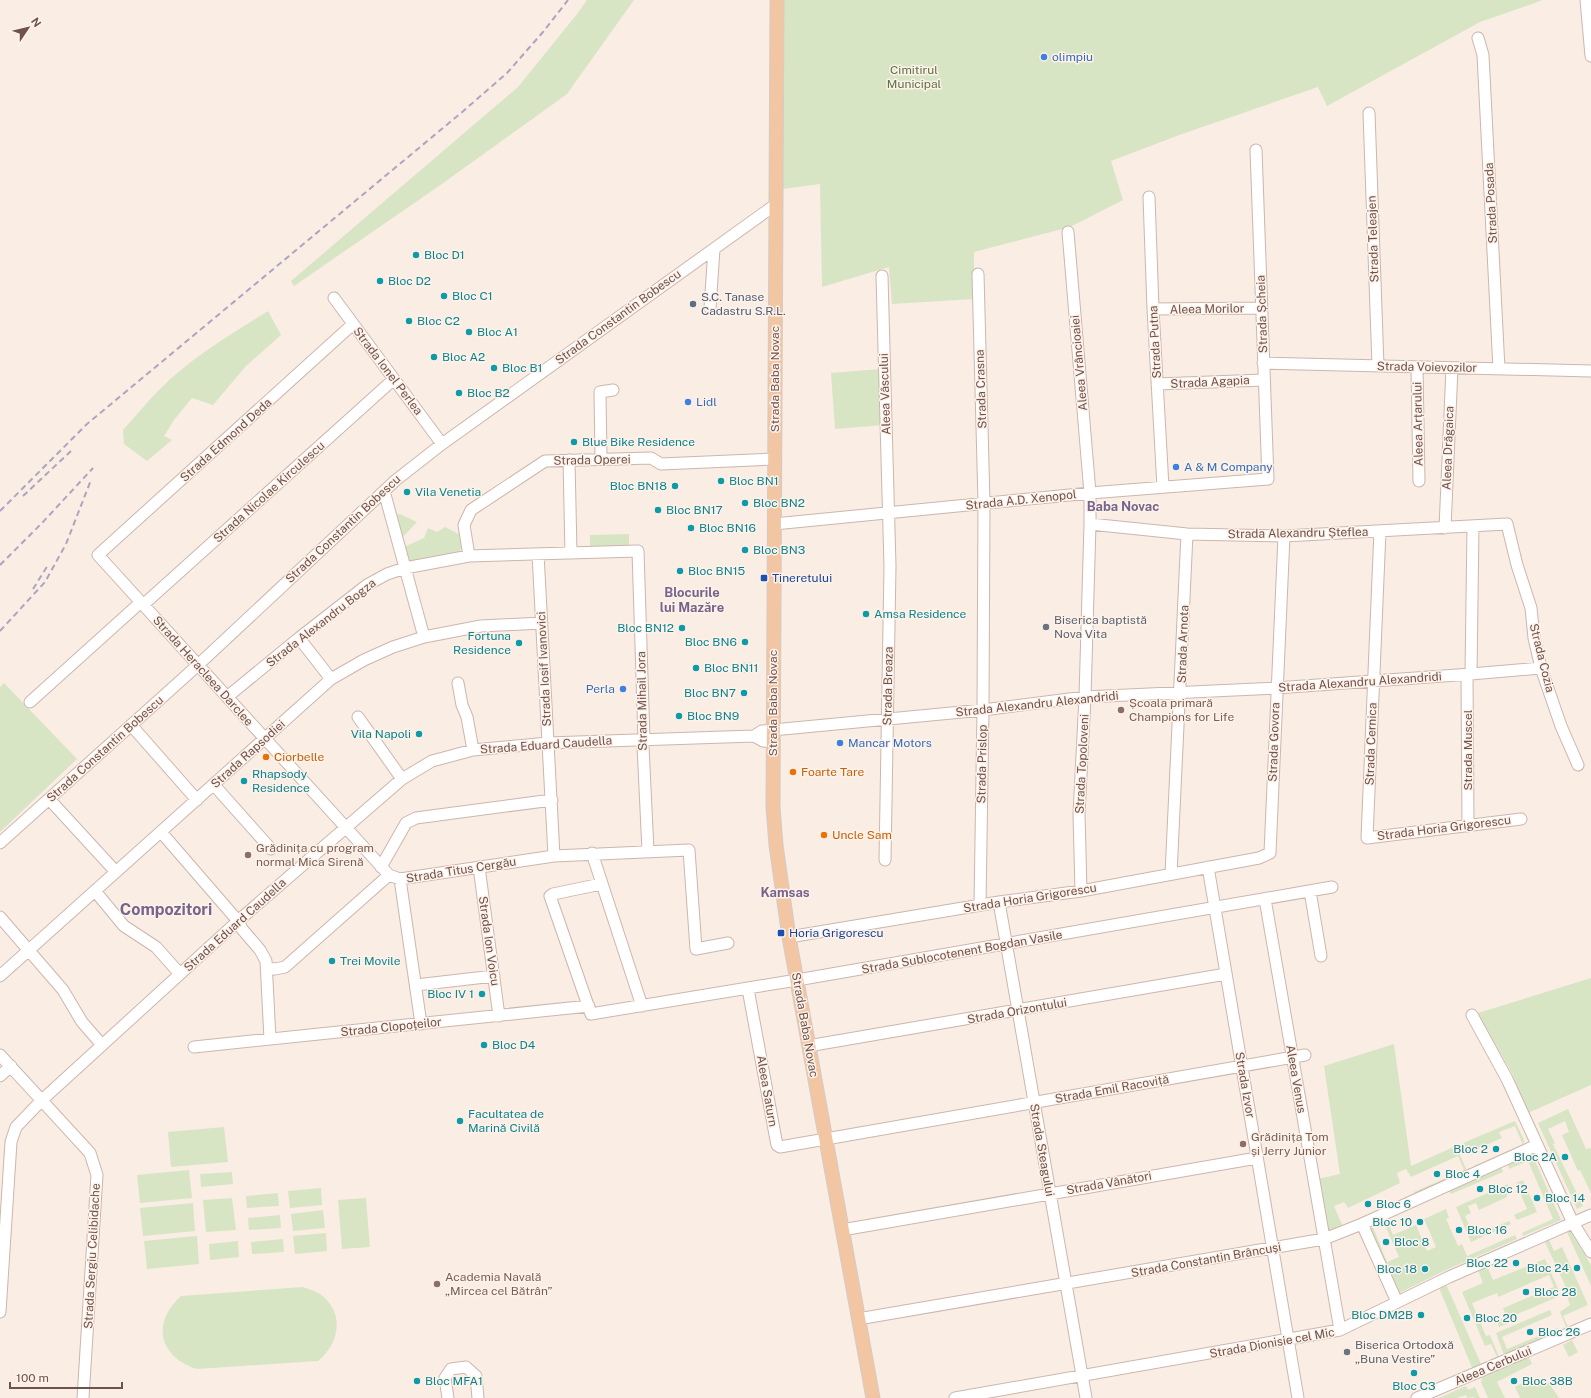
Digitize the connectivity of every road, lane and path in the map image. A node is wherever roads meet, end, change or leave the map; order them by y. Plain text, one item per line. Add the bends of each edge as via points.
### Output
1 (777, 0) edge
2 (1586, 0) edge
3 (1478, 38) dead end
4 (1591, 56) edge
5 (1369, 113) dead end
6 (1256, 150) dead end
7 (1149, 197) dead end
8 (775, 205) junction
9 (1068, 232) dead end
10 (714, 249) junction
11 (978, 274) dead end
12 (882, 276) dead end
13 (334, 298) dead end
14 (710, 308) dead end
15 (1261, 308) junction
16 (1153, 309) junction
17 (353, 324) junction
18 (1263, 363) junction
19 (1378, 366) junction
20 (1417, 367) junction
21 (1452, 368) junction
22 (1499, 369) junction
23 (1591, 371) edge
24 (394, 379) junction
25 (1264, 380) junction
26 (1157, 384) junction
27 (612, 390) dead end
28 (442, 444) junction
29 (601, 459) junction
30 (774, 459) junction
31 (569, 460) junction
32 (1268, 479) joint
33 (1419, 481) dead end
34 (1163, 487) junction
35 (384, 491) junction
36 (1090, 493) junction
37 (984, 503) junction
38 (889, 513) junction
39 (774, 524) junction
40 (1090, 524) junction
41 (1507, 524) joint
42 (1473, 526) junction
43 (1445, 528) junction
44 (1380, 531) junction
45 (1187, 534) junction
46 (1284, 536) junction
47 (638, 551) joint
48 (571, 553) junction
49 (538, 554) junction
50 (98, 555) joint
51 (469, 556) junction
52 (405, 568) junction
53 (142, 603) junction
54 (542, 623) junction
55 (424, 637) junction
56 (299, 638) junction
57 (198, 665) junction
58 (1541, 668) junction
59 (1469, 674) junction
60 (331, 679) junction
61 (1374, 680) junction
62 (458, 683) dead end
63 (1276, 688) junction
64 (1181, 692) junction
65 (228, 697) junction
66 (1085, 697) junction
67 (30, 702) dead end
68 (983, 710) junction
69 (358, 717) dead end
70 (887, 719) junction
71 (131, 726) junction
72 (773, 736) junction
73 (265, 739) junction
74 (644, 740) junction
75 (548, 743) junction
76 (473, 750) junction
77 (1578, 766) dead end
78 (402, 779) junction
79 (214, 785) junction
80 (49, 799) junction
81 (197, 800) junction
82 (552, 800) junction
83 (1521, 819) dead end
84 (1468, 826) junction
85 (346, 827) junction
86 (161, 832) junction
87 (1367, 838) joint
88 (0, 843) edge
89 (271, 849) dead end
90 (648, 851) junction
91 (1270, 853) joint
92 (592, 854) junction
93 (554, 856) junction
94 (885, 860) dead end
95 (381, 867) junction
96 (479, 867) junction
97 (1208, 867) junction
98 (116, 872) junction
99 (1171, 874) junction
100 (395, 877) junction
101 (601, 884) junction
102 (1332, 887) dead end
103 (95, 891) junction
104 (1081, 891) junction
105 (1310, 891) junction
106 (1265, 899) junction
107 (999, 902) junction
108 (980, 905) junction
109 (1214, 908) junction
110 (0, 917) edge
111 (238, 921) junction
112 (789, 937) junction
113 (728, 943) dead end
114 (1006, 944) junction
115 (29, 950) junction
116 (1321, 956) dead end
117 (267, 968) junction
118 (180, 974) junction
119 (1226, 974) junction
120 (0, 976) edge
121 (494, 976) junction
122 (797, 980) junction
123 (416, 985) junction
124 (748, 988) junction
125 (642, 1006) junction
126 (590, 1010) junction
127 (1018, 1010) junction
128 (1472, 1015) dead end
129 (499, 1016) junction
130 (421, 1024) junction
131 (270, 1039) junction
132 (102, 1045) junction
133 (808, 1046) junction
134 (194, 1047) dead end
135 (0, 1055) edge
136 (1305, 1055) dead end
137 (1292, 1057) junction
138 (11, 1066) junction
139 (1242, 1066) junction
140 (0, 1076) edge
141 (42, 1100) junction
142 (1034, 1102) junction
143 (825, 1139) junction
144 (1537, 1145) junction
145 (1257, 1158) junction
146 (4, 1178) edge
147 (1050, 1194) junction
148 (1591, 1216) edge
149 (1573, 1223) junction
150 (1362, 1224) junction
151 (842, 1230) junction
152 (1324, 1239) junction
153 (1273, 1248) junction
154 (1591, 1252) edge
155 (1066, 1284) junction
156 (1397, 1302) junction
157 (0, 1312) edge
158 (858, 1319) junction
159 (1591, 1324) edge
160 (1340, 1330) junction
161 (1288, 1340) junction
162 (1082, 1376) junction
163 (83, 1398) edge
164 (448, 1398) edge
165 (478, 1398) edge
166 (873, 1398) edge
167 (955, 1398) edge
168 (1086, 1398) edge
169 (1298, 1398) edge
170 (1417, 1398) edge

1 - 8 main road, Strada Baba Novac
2 - 4 street
3 - 22 street, Strada Posada via 1483,55
5 - 19 street, Strada Teleajen
6 - 15 street, Strada Șcheia
7 - 16 street, Strada Putna
8 - 10 street, Strada Constantin Bobescu
8 - 30 main road, Strada Baba Novac
9 - 36 street, Aleea Vrâncioaiei
10 - 14 street
10 - 28 street, Strada Constantin Bobescu
11 - 37 street, Strada Crasna
12 - 38 street, Aleea Vâscului
13 - 17 street, Strada Ionel Perlea
15 - 16 street, Aleea Morilor
15 - 18 street, Strada Șcheia
16 - 26 street, Strada Putna
17 - 24 street, Strada Ionel Perlea
17 - 50 street, Strada Edmond Deda
18 - 19 street, Strada Voievozilor
18 - 25 street, Strada Șcheia
19 - 20 street, Strada Voievozilor
20 - 21 street, Strada Voievozilor
20 - 33 street, Aleea Arțarului
21 - 22 street, Strada Voievozilor
21 - 43 street, Aleea Drăgaica
22 - 23 street, Strada Voievozilor
24 - 28 street, Strada Ionel Perlea
24 - 53 street, Strada Nicolae Kirculescu
25 - 26 street, Strada Agapia
25 - 32 street, Strada Șcheia
26 - 34 street, Strada Putna
27 - 29 street via 600,392
28 - 35 street, Strada Constantin Bobescu
29 - 30 street, Strada Operei via 651,458 661,464
29 - 31 street, Strada Operei
30 - 39 main road, Strada Baba Novac
31 - 48 street
31 - 51 street, Strada Operei via 545,461 471,510 464,525
32 - 34 street, Strada A.D. Xenopol
34 - 36 street, Strada A.D. Xenopol
35 - 52 street
35 - 57 street, Strada Constantin Bobescu
36 - 37 street, Strada A.D. Xenopol
36 - 40 street, Strada Topoloveni
37 - 38 street, Strada A.D. Xenopol
37 - 68 street, Strada Prislop
38 - 39 street, Strada A.D. Xenopol
38 - 70 street, Strada Breaza
39 - 72 main road, Strada Baba Novac
40 - 45 street, Strada Alexandru Șteflea
40 - 66 street, Strada Topoloveni
41 - 42 street, Strada Alexandru Șteflea
41 - 58 street, Strada Cozia via 1531,608
42 - 43 street, Strada Alexandru Șteflea
42 - 59 street, Strada Muscel
43 - 44 street, Strada Alexandru Șteflea
44 - 46 street, Strada Alexandru Șteflea
44 - 61 street, Strada Cernica
45 - 46 street, Strada Alexandru Șteflea
45 - 64 street, Strada Arnota
46 - 63 street, Strada Govora
47 - 48 street, Strada Alexandru Bogza
47 - 74 street, Strada Mihail Jora
48 - 49 street, Strada Alexandru Bogza
49 - 51 street, Strada Alexandru Bogza
49 - 54 street, Strada Iosif Ivanovici
50 - 53 street, Strada Heracleea Darclee
51 - 52 street, Strada Alexandru Bogza
52 - 55 street
52 - 56 street, Strada Alexandru Bogza via 367,585
53 - 57 street, Strada Heracleea Darclee
53 - 67 street, Strada Nicolae Kirculescu
54 - 55 street, Strada Rapsodiei via 482,626
54 - 75 street, Strada Iosif Ivanovici
55 - 60 street, Strada Rapsodiei via 364,660
56 - 60 street
56 - 65 street, Strada Alexandru Bogza
57 - 65 street, Strada Heracleea Darclee
57 - 71 street, Strada Constantin Bobescu
58 - 59 street, Strada Alexandru Alexandridi
58 - 77 street, Strada Cozia
59 - 61 street, Strada Alexandru Alexandridi
59 - 84 street, Strada Muscel
60 - 73 street, Strada Rapsodiei
61 - 63 street, Strada Alexandru Alexandridi
61 - 87 street, Strada Cernica
62 - 76 street
63 - 64 street, Strada Alexandru Alexandridi
63 - 91 street, Strada Govora
64 - 66 street, Strada Alexandru Alexandridi
64 - 99 street, Strada Arnota
65 - 73 street, Strada Heracleea Darclee
66 - 68 street, Strada Alexandru Alexandridi
66 - 104 street, Strada Topoloveni via 1079,814
68 - 70 street, Strada Alexandru Alexandridi
68 - 108 street, Strada Prislop
69 - 78 street
70 - 72 street, Strada Alexandru Alexandridi
70 - 94 street, Strada Breaza
71 - 80 street, Strada Constantin Bobescu
71 - 81 street
72 - 74 street, Strada Eduard Caudella via 762,731 754,736
72 - 112 main road, Strada Baba Novac via 776,845
73 - 79 street, Strada Rapsodiei
73 - 85 street, Strada Heracleea Darclee
74 - 75 street, Strada Eduard Caudella
74 - 90 street, Strada Mihail Jora via 642,746
75 - 76 street, Strada Eduard Caudella
75 - 82 street, Strada Iosif Ivanovici
76 - 78 street, Strada Eduard Caudella via 432,761
78 - 85 street, Strada Eduard Caudella
79 - 81 street, Strada Rapsodiei
79 - 89 street
80 - 88 street, Strada Constantin Bobescu
80 - 98 street
81 - 86 street, Strada Rapsodiei
82 - 93 street, Strada Iosif Ivanovici
82 - 95 street via 416,818 406,823
83 - 84 street, Strada Horia Grigorescu
84 - 87 street, Strada Horia Grigorescu
85 - 95 street, Strada Heracleea Darclee
85 - 111 street, Strada Eduard Caudella
86 - 98 street, Strada Rapsodiei
86 - 111 street
90 - 92 street, Strada Titus Cergău
90 - 113 street, Strada Titus Cergău via 689,850 696,949
91 - 97 street, Strada Horia Grigorescu via 1259,858
92 - 93 street, Strada Titus Cergău
92 - 101 street
93 - 96 street, Strada Titus Cergău
95 - 100 street, Strada Heracleea Darclee
96 - 100 street, Strada Titus Cergău
96 - 121 street, Strada Ion Voicu
97 - 99 street, Strada Horia Grigorescu
97 - 109 street, Strada Izvor
98 - 103 street, Strada Rapsodiei
99 - 104 street, Strada Horia Grigorescu
100 - 117 street, Strada Titus Cergău via 285,967
100 - 123 street
101 - 125 street
101 - 126 street via 550,896
102 - 105 street, Strada Sublocotenent Bogdan Vasile
103 - 115 street, Strada Rapsodiei
103 - 118 street via 124,926 156,947
104 - 107 street, Strada Horia Grigorescu
105 - 106 street, Strada Sublocotenent Bogdan Vasile
105 - 116 street
106 - 109 street, Strada Sublocotenent Bogdan Vasile
106 - 137 street, Aleea Venus
107 - 108 street, Strada Horia Grigorescu
107 - 114 street, Strada Steagului
108 - 112 street, Strada Horia Grigorescu
109 - 114 street, Strada Sublocotenent Bogdan Vasile
109 - 119 street, Strada Izvor
110 - 115 street
111 - 117 street via 260,950
111 - 118 street, Strada Eduard Caudella
112 - 122 main road, Strada Baba Novac
114 - 122 street, Strada Sublocotenent Bogdan Vasile
114 - 127 street, Strada Steagului
115 - 120 street, Strada Rapsodiei
115 - 132 street via 63,990 82,1022
117 - 131 street
118 - 132 street, Strada Eduard Caudella
119 - 127 street, Strada Orizontului
119 - 139 street, Strada Izvor
121 - 123 street
121 - 129 street, Strada Ion Voicu
122 - 124 street, Strada Sublocotenent Bogdan Vasile
122 - 133 main road, Strada Baba Novac
123 - 130 street
124 - 125 street, Strada Sublocotenent Bogdan Vasile
124 - 143 street, Aleea Saturn via 777,1144 780,1147
125 - 126 street, Strada Sublocotenent Bogdan Vasile
126 - 129 street, Strada Clopoțeilor
127 - 133 street, Strada Orizontului
127 - 142 street, Strada Steagului
128 - 144 street via 1507,1079
129 - 130 street, Strada Clopoțeilor
130 - 131 street, Strada Clopoțeilor
131 - 134 street, Strada Clopoțeilor
132 - 141 street, Strada Eduard Caudella
133 - 143 main road, Strada Baba Novac
135 - 138 street, Strada Sergiu Celibidache
136 - 137 street, Strada Emil Racoviță
137 - 139 street, Strada Emil Racoviță
137 - 152 street, Aleea Venus
138 - 140 street
138 - 141 street, Strada Sergiu Celibidache
139 - 142 street, Strada Emil Racoviță
139 - 145 street, Strada Izvor
141 - 146 street, Strada Eduard Caudella via 16,1126
141 - 163 street, Strada Sergiu Celibidache via 90,1153 97,1175
142 - 143 street, Strada Emil Racoviță
142 - 147 street, Strada Steagului
143 - 151 main road, Strada Baba Novac
144 - 149 street
144 - 150 street, Strada Constantin Brâncuși
145 - 147 street, Strada Vânători
145 - 153 street, Strada Izvor
146 - 157 street, Strada Eduard Caudella
147 - 151 street, Strada Vânători
147 - 155 street, Strada Steagului
148 - 149 street, Strada Dionisie cel Mic
149 - 154 street
149 - 156 street, Strada Dionisie cel Mic
150 - 152 street, Strada Constantin Brâncuși
150 - 156 street
151 - 158 main road, Strada Baba Novac
152 - 153 street, Strada Constantin Brâncuși
152 - 160 street, Aleea Venus
153 - 155 street, Strada Constantin Brâncuși
153 - 161 street, Strada Izvor
155 - 158 street, Strada Constantin Brâncuși
155 - 162 street, Strada Steagului
156 - 160 street, Strada Dionisie cel Mic
158 - 166 main road, Strada Baba Novac
159 - 170 street, Aleea Cerbului
160 - 161 street, Strada Dionisie cel Mic
161 - 162 street, Strada Dionisie cel Mic
161 - 169 street, Strada Izvor
162 - 167 street, Strada Dionisie cel Mic
162 - 168 street, Strada Steagului
164 - 165 street via 445,1378 451,1369 466,1367 476,1376

